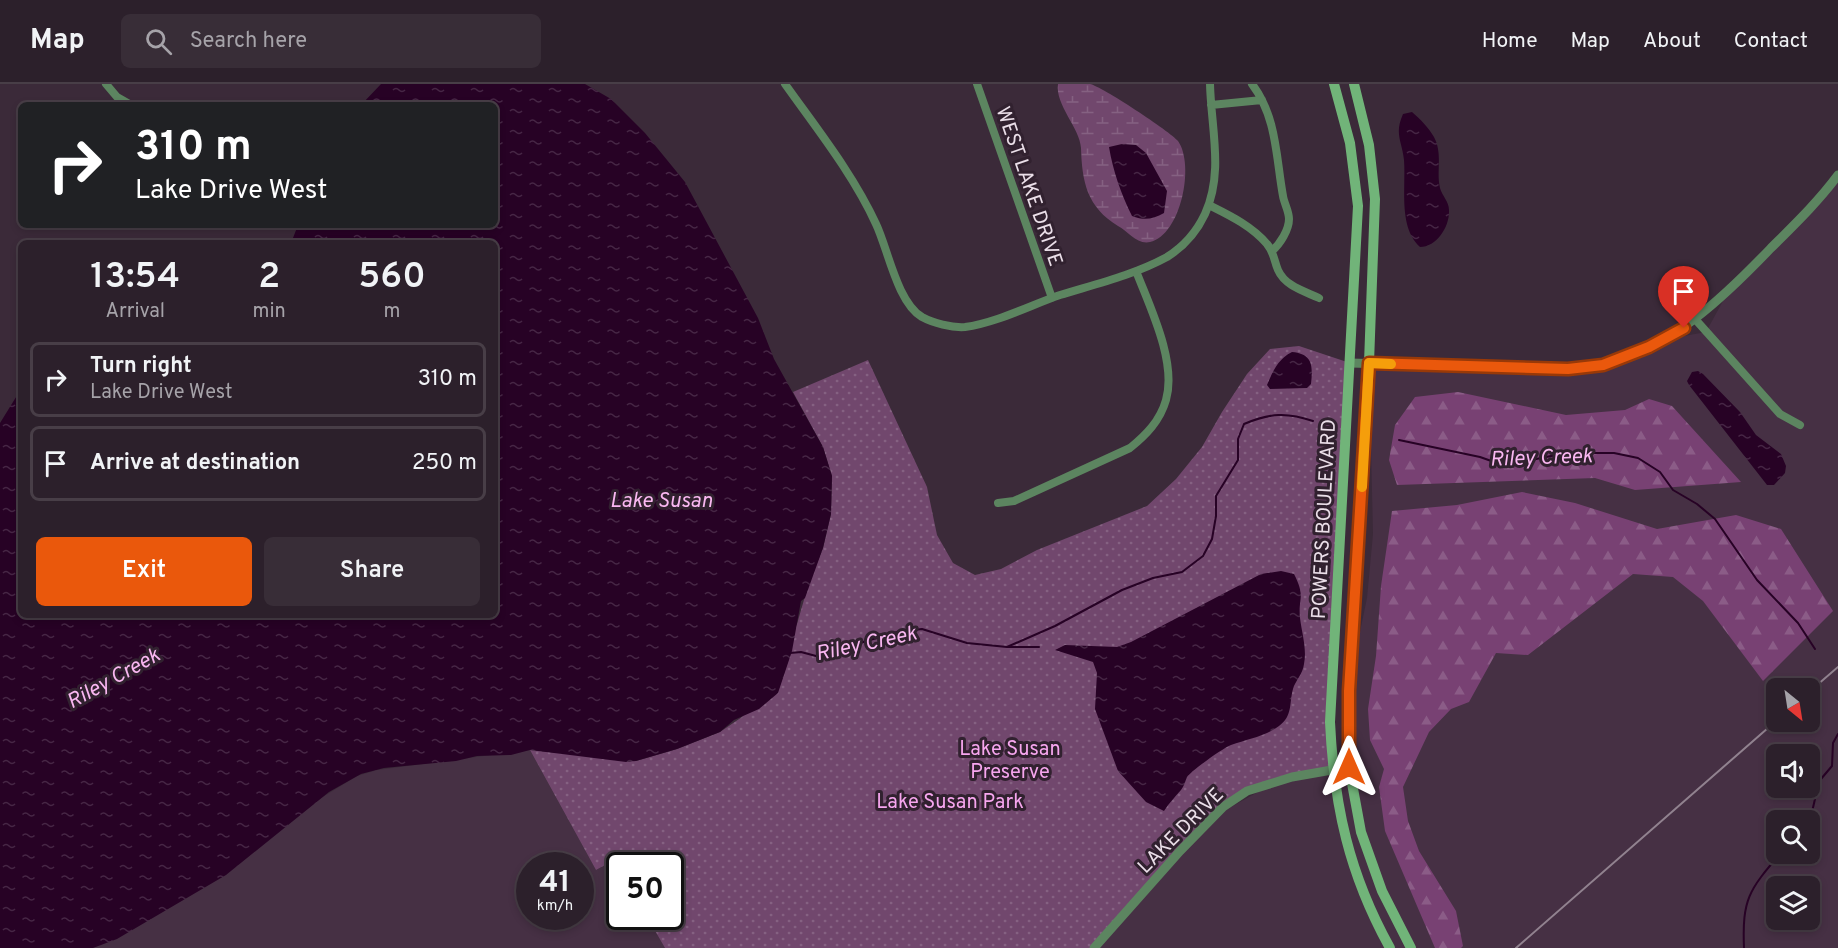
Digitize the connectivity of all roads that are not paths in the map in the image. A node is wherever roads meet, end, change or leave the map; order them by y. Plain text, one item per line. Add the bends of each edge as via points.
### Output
1 (106, 84) edge
2 (785, 84) edge
3 (977, 84) edge
4 (1210, 84) edge
5 (1252, 84) edge
6 (1334, 84) edge
7 (1354, 84) edge
8 (1262, 100) junction
9 (126, 102) edge
10 (1210, 105) junction
11 (1838, 175) edge
12 (1209, 205) junction
13 (1272, 251) junction
14 (1136, 271) junction
15 (1052, 298) junction
16 (1319, 298) dead end
17 (1695, 319) junction
18 (1350, 363) junction
19 (1369, 363) junction
20 (1800, 424) dead end
21 (998, 503) dead end
22 (1349, 767) junction
23 (1332, 770) junction
24 (1094, 948) edge
25 (1390, 948) edge
26 (1411, 948) edge

1 - 9 street
2 - 15 street via 855,184 877,226 904,297 920,316 964,327
3 - 15 street, WEST LAKE DRIVE
4 - 10 street
5 - 8 street
6 - 18 main road, POWERS BOULEVARD via 1350,143 1358,206
7 - 19 main road, POWERS BOULEVARD via 1369,145 1375,199
8 - 10 street
8 - 13 street via 1275,136 1289,219 1280,244
10 - 12 street via 1217,163
11 - 17 street via 1734,286
12 - 13 street via 1255,232
12 - 14 street via 1188,241
13 - 16 street via 1285,281
14 - 15 street
14 - 21 street via 1169,374 1166,400 1157,420 1130,448 1014,501
17 - 19 street via 1649,347 1603,365 1550,369
17 - 20 street via 1780,414
18 - 19 street
18 - 23 main road, POWERS BOULEVARD via 1330,722
19 - 22 main road, POWERS BOULEVARD via 1349,691
22 - 23 street, LAKE DRIVE
22 - 26 main road, POWERS BOULEVARD via 1362,832 1378,881
23 - 24 street, LAKE DRIVE via 1247,791 1223,807
23 - 25 main road, POWERS BOULEVARD via 1352,863 1371,913

